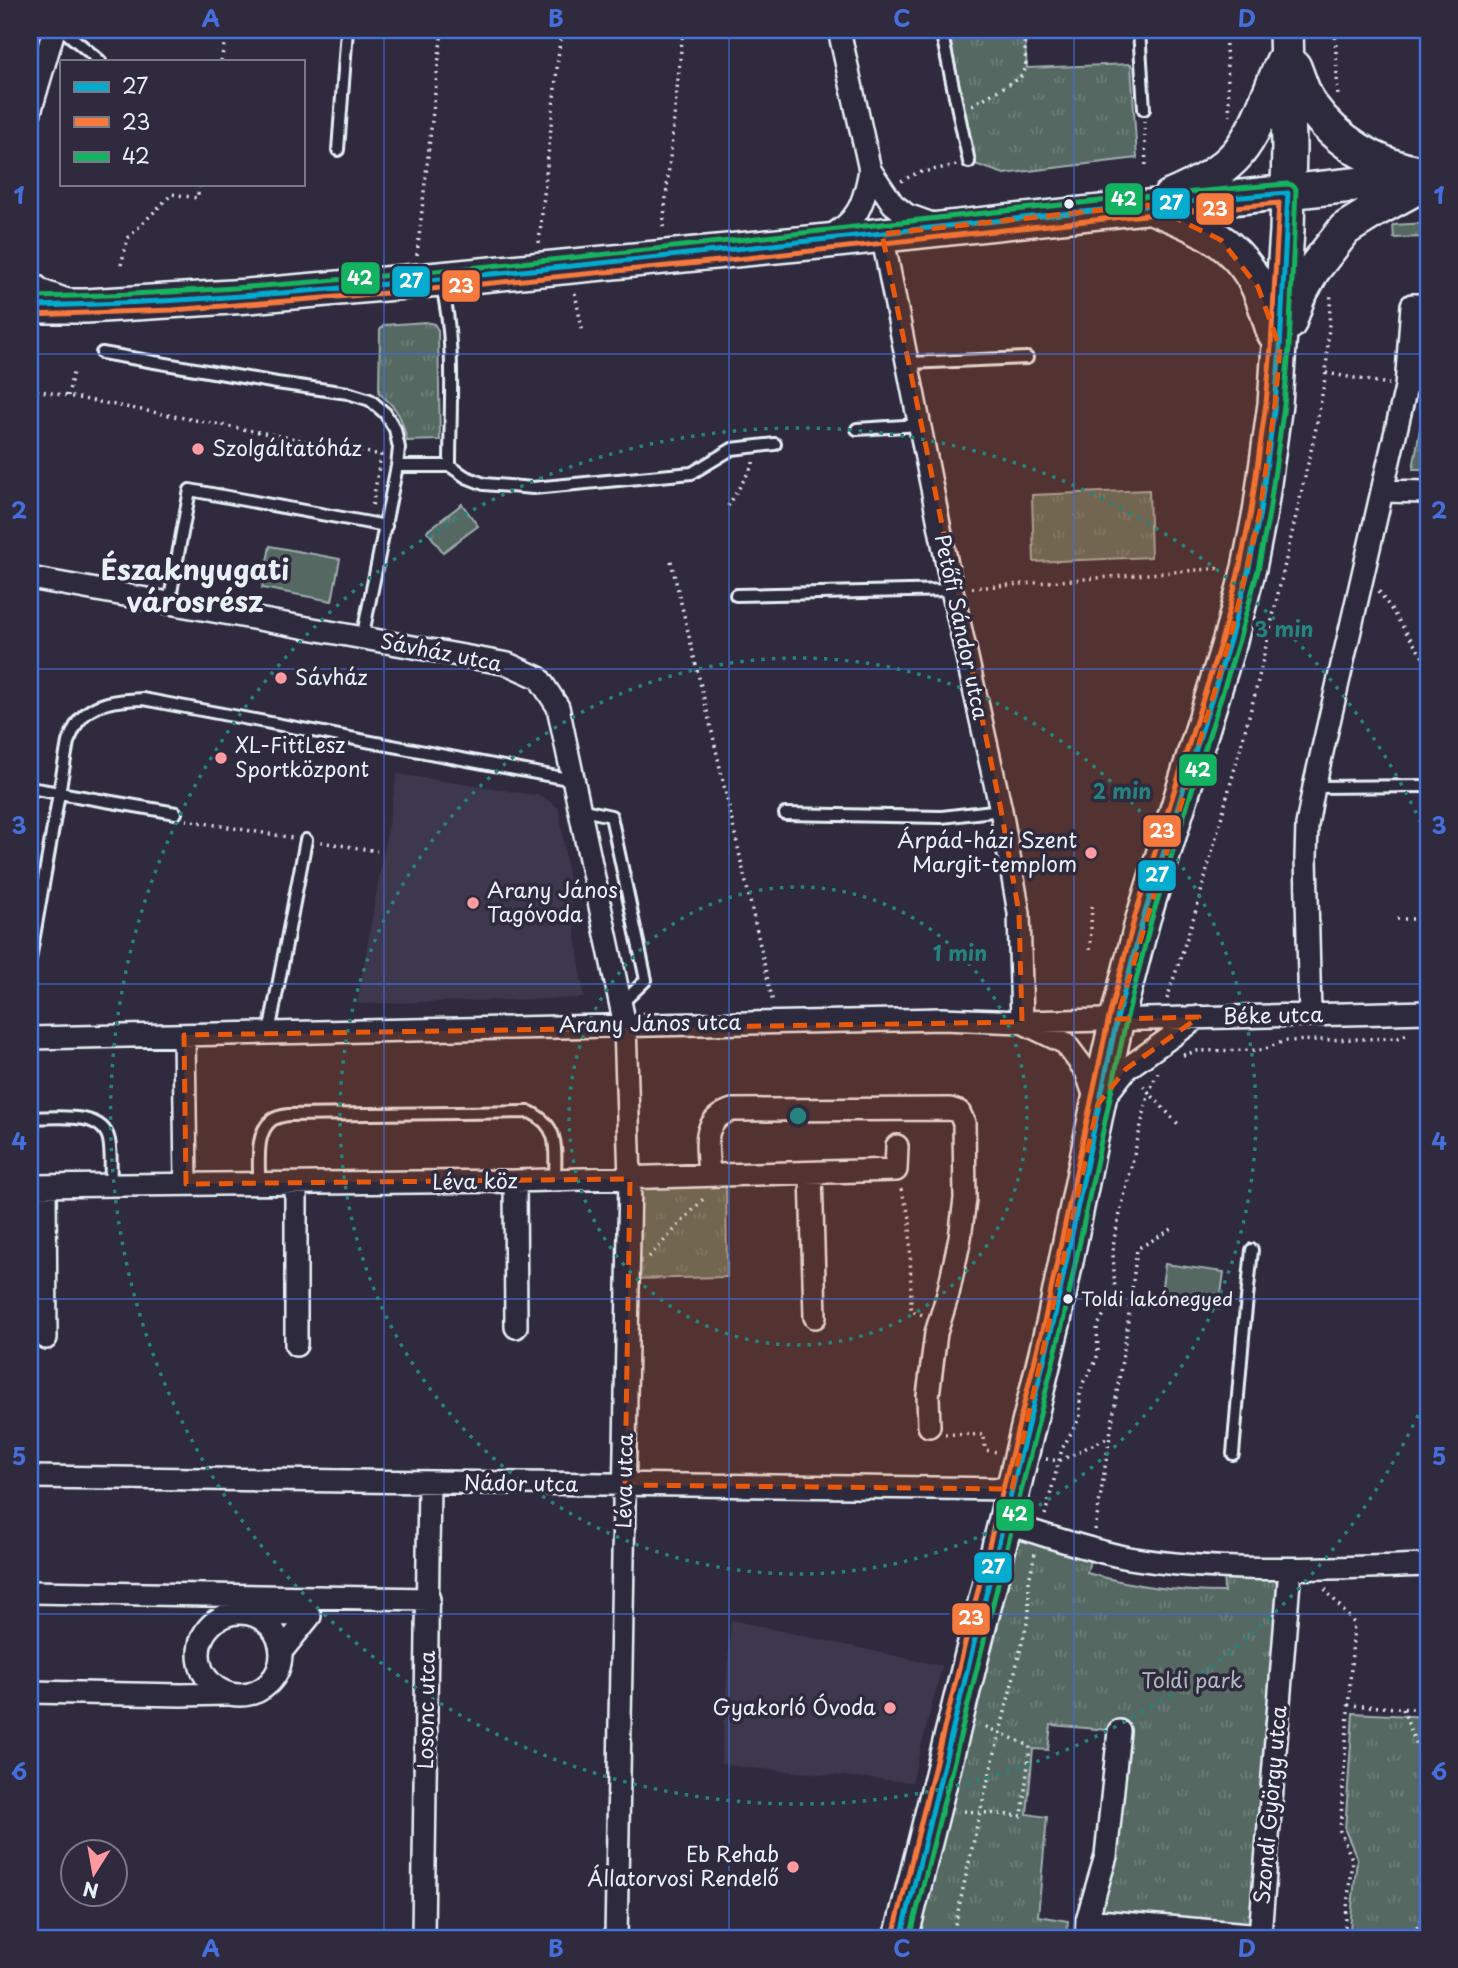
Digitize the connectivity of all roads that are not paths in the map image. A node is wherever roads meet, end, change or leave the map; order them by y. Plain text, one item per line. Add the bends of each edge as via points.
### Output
1 (54, 30) edge
2 (62, 30) edge
3 (347, 30) edge
4 (839, 30) edge
5 (941, 30) edge
6 (1139, 30) edge
7 (1286, 41) edge
8 (99, 60) edge
9 (1144, 109) road end
10 (30, 112) edge
11 (338, 150) dead end
12 (969, 162) road end
13 (870, 170) junction
14 (1428, 178) edge
15 (1288, 193) junction
16 (1148, 205) junction
17 (942, 227) junction
18 (882, 234) junction
19 (818, 242) junction
20 (440, 279) junction
21 (30, 281) edge
22 (1428, 305) edge
23 (30, 306) edge
24 (86, 306) junction
25 (1280, 348) junction
26 (102, 353) dead end
27 (1027, 358) dead end
28 (908, 363) junction
29 (920, 425) junction
30 (857, 429) dead end
31 (775, 444) dead end
32 (450, 466) junction
33 (397, 467) junction
34 (1383, 491) junction
35 (1428, 492) edge
36 (386, 526) junction
37 (30, 578) edge
38 (953, 590) junction
39 (736, 595) dead end
40 (169, 603) junction
41 (362, 639) junction
42 (573, 780) junction
43 (1428, 786) edge
44 (30, 788) edge
45 (1314, 788) junction
46 (59, 793) junction
47 (579, 809) junction
48 (1001, 810) junction
49 (176, 813) road end
50 (785, 814) dead end
51 (306, 840) road end
52 (30, 958) edge
53 (1428, 1012) edge
54 (623, 1014) junction
55 (1310, 1015) junction
56 (1199, 1017) junction
57 (1117, 1019) junction
58 (1022, 1022) junction
59 (269, 1033) junction
60 (184, 1035) junction
61 (30, 1038) edge
62 (1098, 1104) junction
63 (30, 1118) edge
64 (897, 1146) dead end
65 (811, 1174) junction
66 (717, 1175) junction
67 (630, 1179) junction
68 (555, 1180) junction
69 (515, 1181) junction
70 (186, 1184) junction
71 (111, 1185) junction
72 (259, 1185) junction
73 (296, 1185) junction
74 (37, 1186) edge
75 (1252, 1250) dead end
76 (815, 1317) dead end
77 (516, 1327) dead end
78 (46, 1338) dead end
79 (296, 1345) dead end
80 (936, 1430) road end
81 (1233, 1454) dead end
82 (30, 1477) edge
83 (429, 1482) junction
84 (625, 1485) junction
85 (1013, 1489) junction
86 (1005, 1523) junction
87 (1428, 1565) edge
88 (1299, 1569) junction
89 (30, 1592) edge
90 (429, 1599) junction
91 (314, 1603) junction
92 (202, 1604) junction
93 (240, 1613) junction
94 (201, 1637) junction
95 (281, 1652) junction
96 (199, 1663) junction
97 (30, 1692) edge
98 (226, 1694) junction
99 (181, 1695) junction
100 (1119, 1731) dead end
101 (1087, 1929) edge
102 (423, 1938) edge
103 (616, 1938) edge
104 (901, 1938) edge

1 - 10 street
2 - 8 lane
3 - 11 lane
4 - 13 street
5 - 12 lane
6 - 9 lane
7 - 14 main road via 1310,105 1340,139 1371,158
7 - 15 main road
7 - 16 main road via 1257,123 1237,154 1185,191
13 - 17 street via 893,204 907,215
13 - 19 street via 866,191 850,222
14 - 15 main road
14 - 25 main road via 1345,229 1313,270
15 - 16 main road
15 - 25 main road
16 - 17 main road
16 - 25 main road via 1193,223 1221,240 1242,261 1258,287
17 - 18 main road
18 - 19 main road
18 - 28 street, Petőfi Sándor utca
19 - 20 main road
20 - 24 main road
20 - 32 lane via 450,337
21 - 24 street via 42,291
22 - 34 street via 1412,305 1406,387
23 - 24 main road
25 - 57 main road via 1249,568
26 - 33 lane via 370,400 395,429
27 - 28 lane
28 - 29 street, Petőfi Sándor utca
29 - 30 lane
29 - 38 street, Petőfi Sándor utca
31 - 32 lane via 732,449 692,473 533,488 484,484
32 - 33 lane
33 - 36 lane
34 - 35 street
34 - 45 street
36 - 40 lane via 190,490
36 - 41 lane
37 - 40 street, Sávház utca
38 - 39 lane
38 - 48 street, Petőfi Sándor utca
40 - 41 street, Sávház utca
41 - 42 street, Sávház utca via 508,664 539,678 558,707
42 - 46 lane via 143,699 114,700 78,721 68,742
42 - 47 street, Sávház utca
43 - 45 lane
44 - 46 lane
45 - 55 street via 1306,858
46 - 49 lane
46 - 52 lane
47 - 54 street, Sávház utca
47 - 54 lane via 611,816 646,980
48 - 50 lane via 942,817
48 - 58 street, Petőfi Sándor utca via 1019,913
51 - 59 lane
53 - 55 street, Béke utca
54 - 58 street, Arany János utca via 776,1022
54 - 59 street, Arany János utca
54 - 67 street, Léva utca
55 - 56 street, Béke utca
56 - 57 street, Béke utca
56 - 62 street via 1126,1069
57 - 58 street, Arany János utca
57 - 62 main road
58 - 62 street via 1065,1043 1086,1071
59 - 60 street, Arany János utca
60 - 61 street, Arany János utca
60 - 70 street
62 - 85 main road via 1054,1320
63 - 71 lane via 78,1117 104,1129 109,1139
64 - 65 street, Léva köz via 896,1170
65 - 66 street, Léva köz
65 - 76 street
66 - 67 street, Léva köz
66 - 80 street via 707,1135 718,1115 732,1110 959,1112 964,1123 965,1199 936,1333 928,1396
67 - 68 street, Léva köz
67 - 84 street, Léva utca
68 - 69 street, Léva köz
68 - 72 lane via 552,1129 530,1112 288,1115 273,1119 264,1128
69 - 73 street, Léva köz
69 - 77 street
70 - 71 street, Léva köz
70 - 72 street, Léva köz
71 - 74 street, Léva köz
72 - 73 street, Léva köz
73 - 79 street
74 - 78 street
75 - 81 lane
82 - 83 street, Nádor utca
83 - 84 street, Nádor utca
83 - 90 street, Losonc utca
84 - 85 street, Nádor utca
84 - 103 street, Léva utca
85 - 86 main road
86 - 88 street via 1126,1557 1178,1565
86 - 104 main road
87 - 88 street
88 - 101 street, Szondi György utca via 1260,1935
89 - 92 street
90 - 91 street
90 - 102 street, Losonc utca
91 - 92 street
91 - 93 street
91 - 95 street
92 - 93 street
92 - 94 street
93 - 94 street via 220,1617
93 - 95 street via 271,1626
94 - 96 street
95 - 98 street via 274,1678 264,1688 251,1694
96 - 98 street via 204,1675
96 - 99 street
97 - 99 street
98 - 99 street
100 - 101 street via 1106,1856

